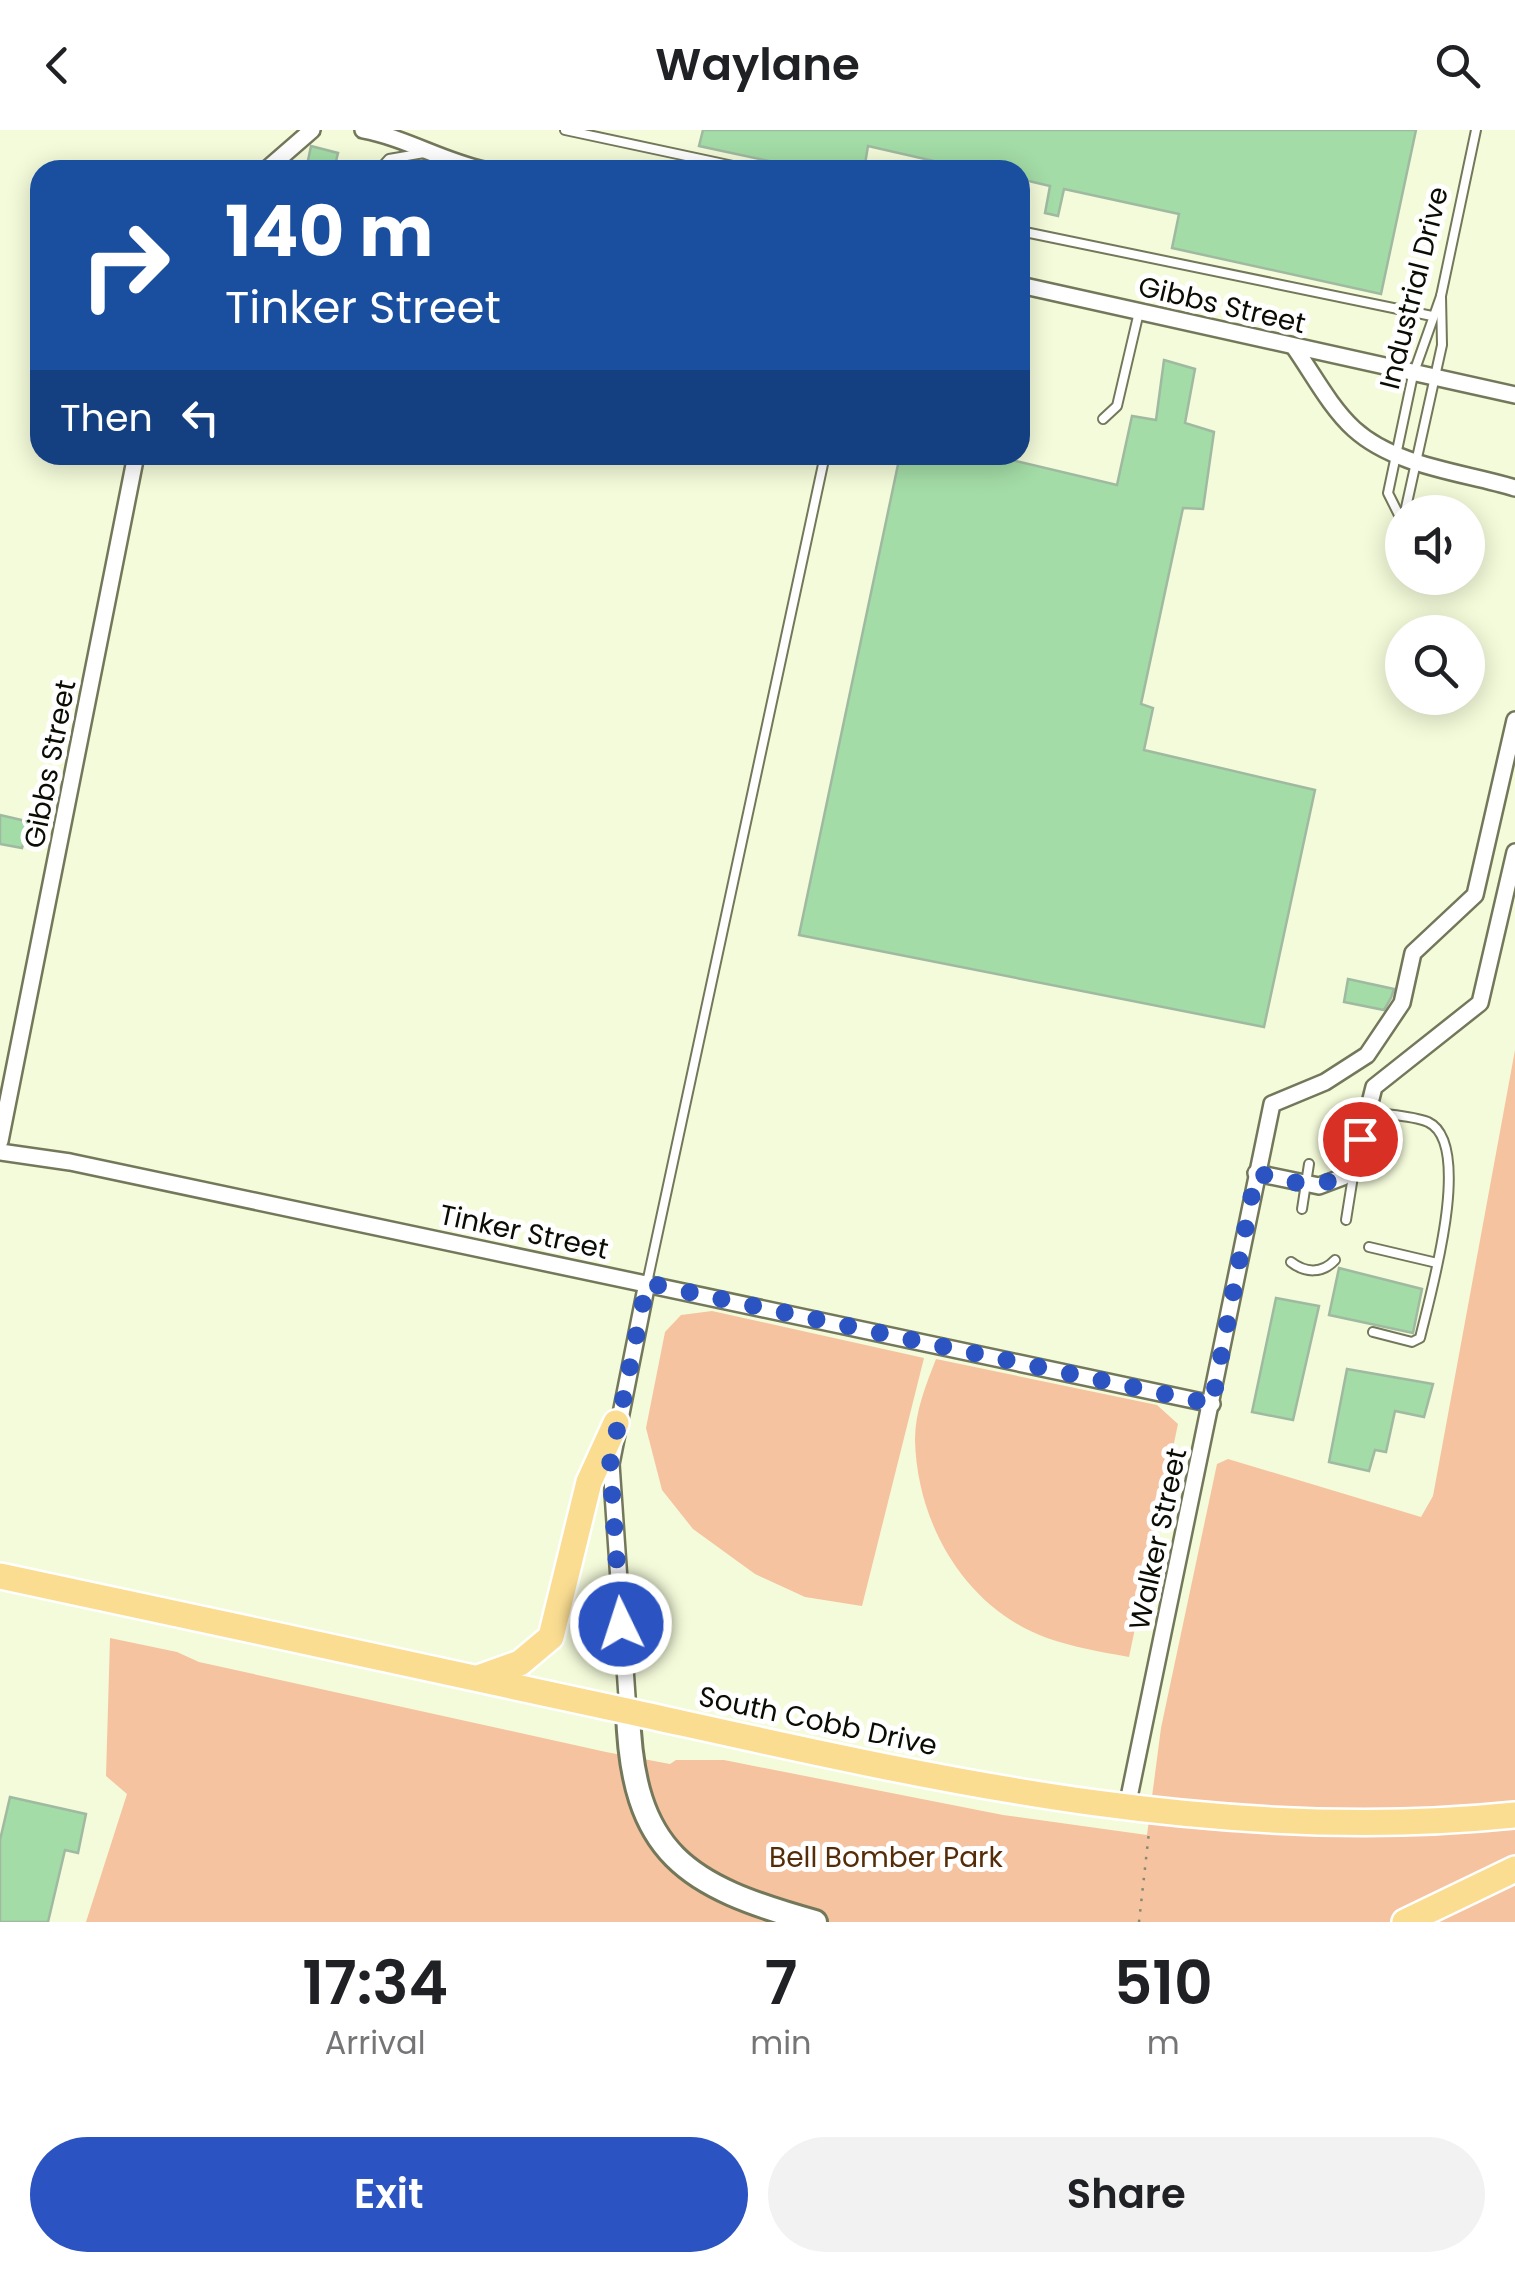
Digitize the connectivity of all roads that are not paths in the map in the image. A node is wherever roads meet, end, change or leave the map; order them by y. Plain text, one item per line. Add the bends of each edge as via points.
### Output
1 (312, 130) edge
2 (363, 130) edge
3 (565, 130) edge
4 (1476, 130) edge
5 (429, 152) junction
6 (280, 160) edge
7 (388, 160) edge
8 (443, 160) edge
9 (705, 160) edge
10 (1030, 233) edge
11 (1030, 286) edge
12 (1441, 296) junction
13 (1139, 312) junction
14 (1432, 316) junction
15 (1294, 347) junction
16 (1413, 375) junction
17 (1436, 379) junction
18 (1515, 395) edge
19 (1103, 419) dead end
20 (1398, 456) junction
21 (1420, 460) junction
22 (134, 465) edge
23 (823, 465) edge
24 (1515, 488) edge
25 (1389, 495) edge
26 (1410, 495) edge
27 (1515, 720) edge
28 (1515, 852) edge
29 (1366, 1112) junction
30 (0, 1142) edge
31 (0, 1152) edge
32 (1308, 1164) dead end
33 (1354, 1166) junction
34 (1256, 1173) junction
35 (1304, 1184) junction
36 (1302, 1210) dead end
37 (1346, 1220) dead end
38 (1369, 1247) dead end
39 (1336, 1260) dead end
40 (1291, 1262) dead end
41 (1437, 1263) junction
42 (647, 1283) junction
43 (1373, 1332) dead end
44 (1212, 1404) junction
45 (616, 1423) junction
46 (4, 1579) edge
47 (478, 1678) junction
48 (628, 1711) junction
49 (1127, 1808) junction
50 (1515, 1816) edge
51 (1515, 1869) edge
52 (815, 1922) edge
53 (1405, 1922) edge

1 - 6 street
2 - 5 street
3 - 9 lane
4 - 12 lane, Industrial Drive
5 - 7 lane
5 - 8 street
10 - 14 lane
11 - 13 street, Gibbs Street
12 - 14 lane, Industrial Drive
12 - 17 lane via 1445,319
13 - 15 street, Gibbs Street
13 - 19 lane via 1117,406
14 - 16 lane, Industrial Drive
15 - 16 street, Gibbs Street
15 - 20 street via 1353,428
16 - 17 street, Gibbs Street
16 - 20 lane, Industrial Drive
17 - 18 street, Gibbs Street
17 - 21 lane
20 - 21 street
20 - 25 lane, Industrial Drive
21 - 24 street
21 - 26 lane
22 - 30 street, Gibbs Street
23 - 42 lane
27 - 34 street, Walker Street via 1475,895 1413,952 1402,1003 1367,1055 1272,1104
28 - 29 street via 1480,1003 1381,1079
29 - 33 street
29 - 41 lane via 1428,1122 1437,1130 1451,1172
31 - 42 street, Tinker Street
32 - 35 lane
33 - 35 street via 1330,1184
33 - 37 lane
34 - 35 street
34 - 44 street, Walker Street
35 - 36 lane
38 - 41 lane
39 - 40 lane via 1318,1271
41 - 43 lane via 1420,1338
42 - 44 street, Tinker Street
42 - 45 street
44 - 49 street, Walker Street
45 - 47 main road via 589,1482 551,1638 520,1663
45 - 48 street via 611,1485
46 - 47 main road, South Cobb Drive
47 - 48 main road, South Cobb Drive
48 - 49 main road, South Cobb Drive via 956,1781
48 - 52 main road via 636,1792 667,1850 708,1884
49 - 50 main road, South Cobb Drive via 1308,1824
51 - 53 main road

